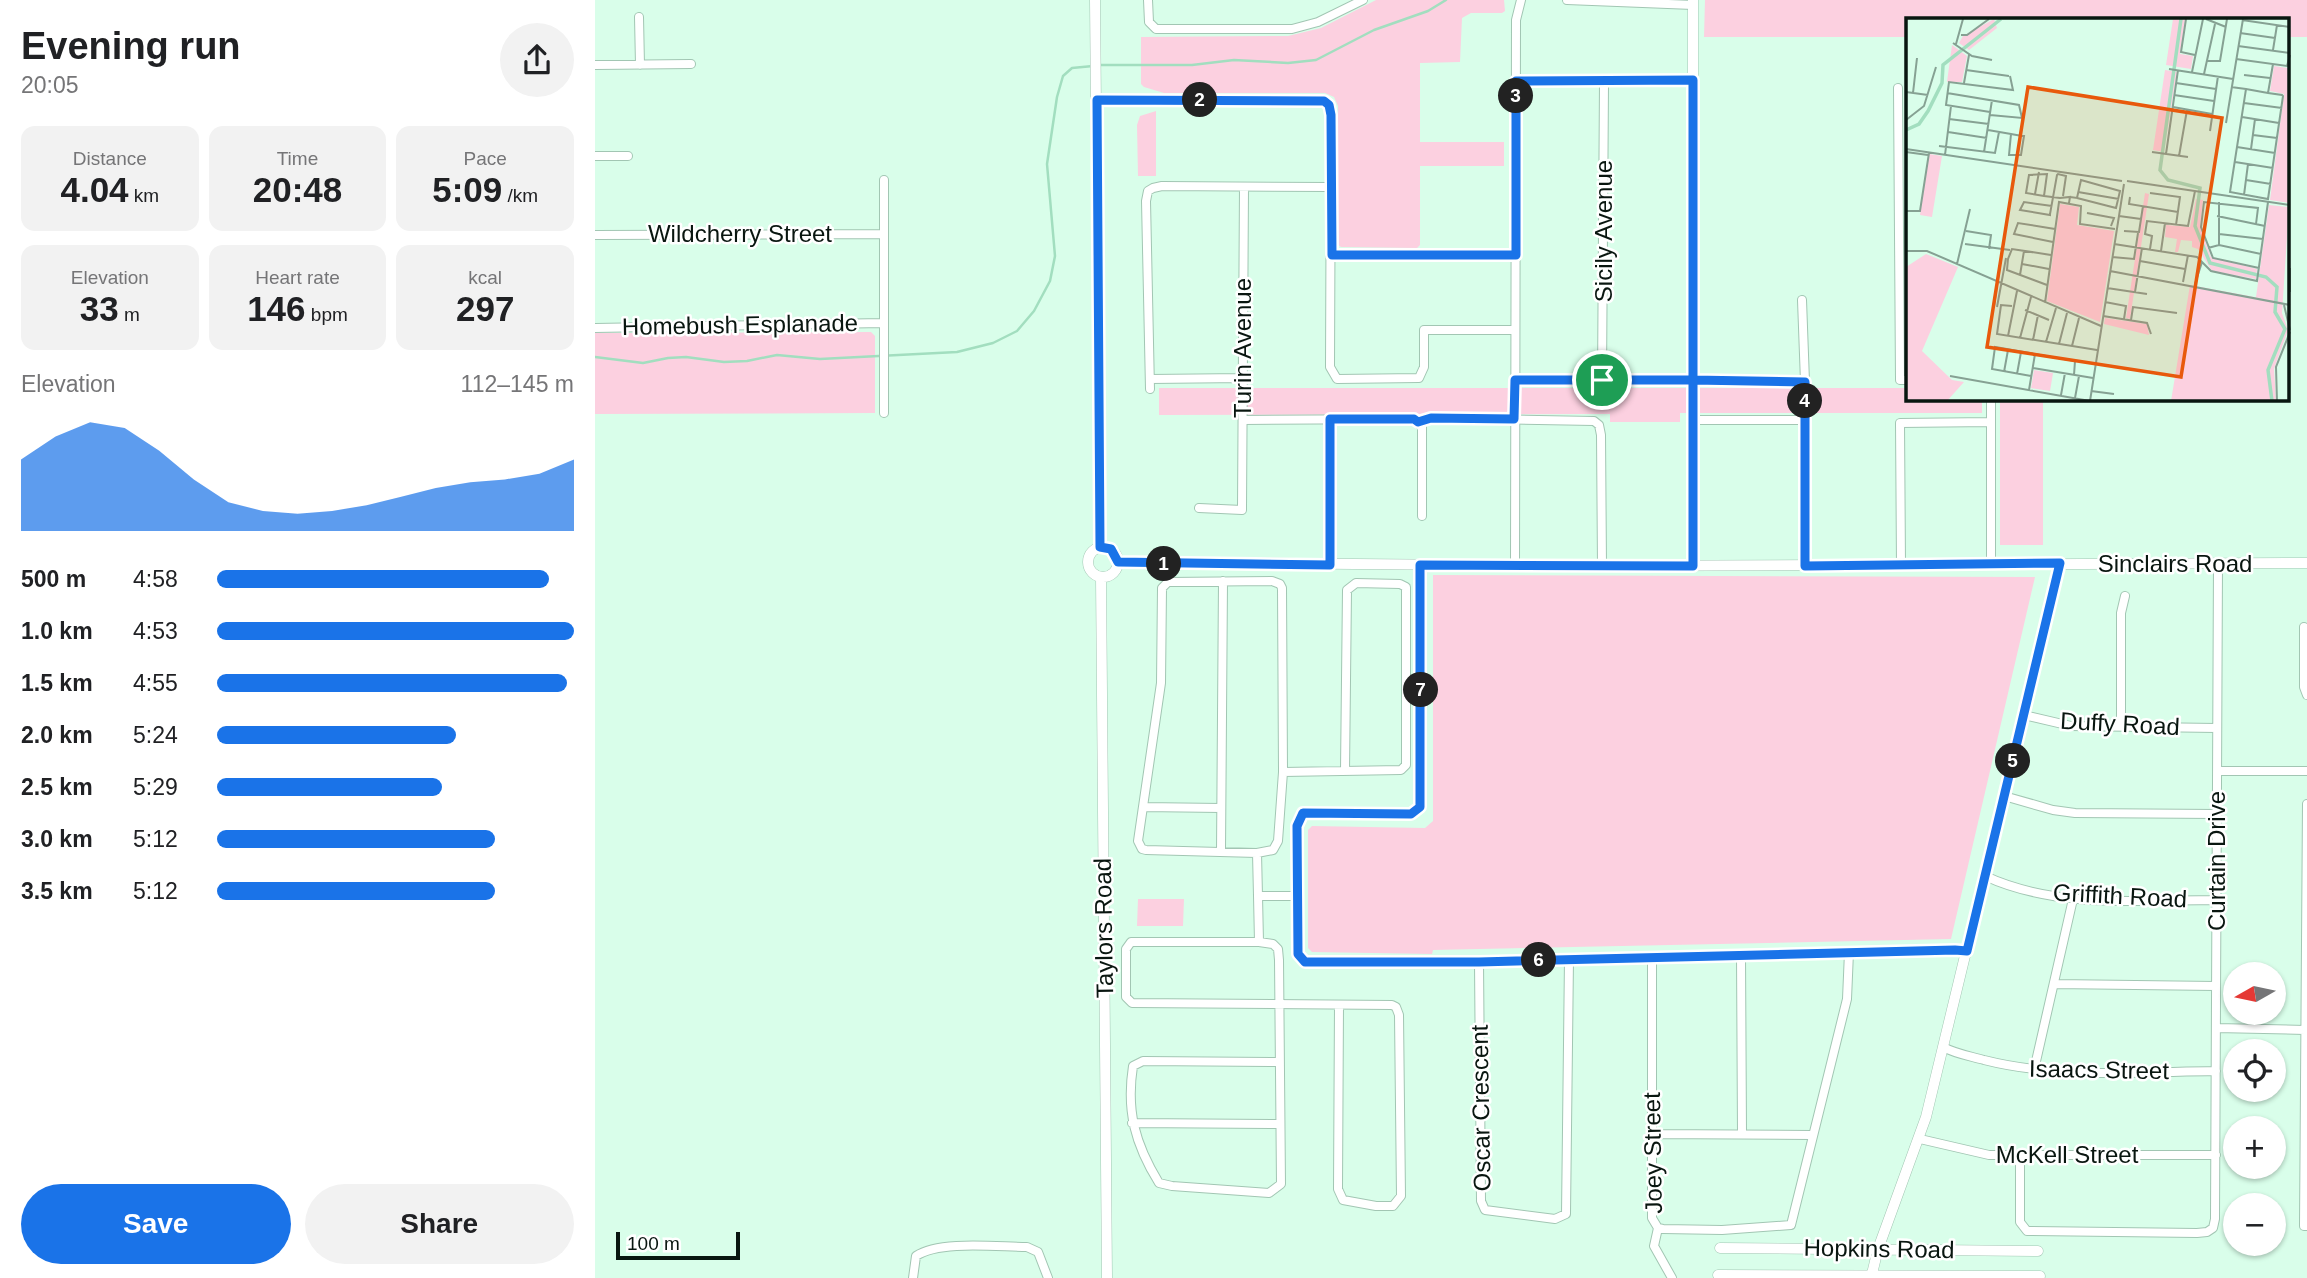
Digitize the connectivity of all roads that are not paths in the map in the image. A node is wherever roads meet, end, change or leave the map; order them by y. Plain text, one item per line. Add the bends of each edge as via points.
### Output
1 (1095, 0) edge
2 (1148, 0) edge
3 (1363, 0) edge
4 (1521, 0) edge
5 (1567, 0) edge
6 (1693, 2) edge
7 (639, 18) dead end
8 (691, 64) dead end
9 (595, 65) edge
10 (640, 65) junction
11 (1693, 80) junction
12 (1516, 81) junction
13 (1604, 82) junction
14 (1898, 88) dead end
15 (1097, 100) junction
16 (595, 156) edge
17 (628, 156) dead end
18 (884, 180) dead end
19 (1244, 187) junction
20 (1331, 187) junction
21 (884, 234) junction
22 (595, 235) edge
23 (1332, 255) junction
24 (1516, 255) junction
25 (1801, 300) dead end
26 (884, 323) junction
27 (595, 328) edge
28 (1515, 330) junction
29 (1243, 378) junction
30 (1150, 379) junction
31 (1515, 380) junction
32 (1602, 380) junction
33 (1693, 380) junction
34 (1906, 380) edge
35 (1805, 382) junction
36 (1150, 389) dead end
37 (1991, 401) edge
38 (884, 413) dead end
39 (1330, 419) junction
40 (1514, 419) junction
41 (1243, 420) junction
42 (1693, 420) junction
43 (1804, 420) junction
44 (1418, 422) junction
45 (1991, 422) junction
46 (1199, 508) dead end
47 (1422, 516) dead end
48 (1100, 547) junction
49 (1118, 562) junction
50 (2060, 563) junction
51 (2307, 563) edge
52 (1991, 564) junction
53 (2218, 564) junction
54 (1330, 565) junction
55 (1420, 565) junction
56 (1901, 565) junction
57 (1515, 566) junction
58 (1602, 566) junction
59 (1693, 566) junction
60 (1805, 566) junction
61 (1101, 577) junction
62 (1223, 581) junction
63 (2125, 596) dead end
64 (2304, 627) dead end
65 (2307, 695) edge
66 (2024, 715) junction
67 (2121, 726) junction
68 (2217, 728) junction
69 (1345, 771) junction
70 (2217, 771) junction
71 (2307, 771) edge
72 (1283, 772) junction
73 (2004, 796) junction
74 (2307, 804) edge
75 (1143, 807) junction
76 (1220, 808) junction
77 (2217, 814) junction
78 (1221, 850) junction
79 (1257, 853) junction
80 (1985, 876) junction
81 (1258, 896) junction
82 (1297, 896) junction
83 (2073, 899) junction
84 (2216, 900) junction
85 (1259, 942) junction
86 (1967, 951) junction
87 (1849, 952) junction
88 (1741, 955) junction
89 (1652, 957) junction
90 (1569, 960) junction
91 (2307, 961) edge
92 (1479, 962) junction
93 (2053, 984) junction
94 (2216, 986) junction
95 (1279, 1003) junction
96 (1339, 1005) junction
97 (2216, 1028) junction
98 (2305, 1030) edge
99 (1943, 1047) junction
100 (2306, 1055) edge
101 (1280, 1062) junction
102 (2034, 1070) junction
103 (2216, 1071) junction
104 (1132, 1123) junction
105 (1280, 1124) junction
106 (1742, 1133) junction
107 (1651, 1134) junction
108 (1812, 1135) junction
109 (1920, 1139) junction
110 (2306, 1139) edge
111 (2021, 1155) junction
112 (2215, 1155) junction
113 (2307, 1226) edge
114 (1658, 1228) junction
115 (1720, 1248) dead end
116 (1878, 1249) junction
117 (2038, 1251) dead end
118 (1719, 1275) dead end
119 (2039, 1276) edge
120 (1872, 1277) edge
121 (913, 1278) edge
122 (1048, 1278) edge
123 (1107, 1278) edge
124 (1672, 1278) edge

1 - 15 street
2 - 3 street via 1149,22 1156,29 1278,30 1305,26
4 - 12 street via 1516,20
5 - 6 street
6 - 11 street
7 - 10 street
8 - 10 street
9 - 10 street
11 - 13 street
11 - 33 street
12 - 13 street
12 - 24 street
13 - 32 street, Sicily Avenue
14 - 34 street via 1900,380
15 - 20 street via 1324,101 1331,115
15 - 48 street
16 - 17 street
18 - 21 street
19 - 20 street
19 - 29 street, Turin Avenue
19 - 30 street via 1162,186 1148,191
20 - 23 street
21 - 22 street, Wildcherry Street
21 - 26 street
23 - 24 street
23 - 28 street via 1330,367 1337,379 1419,378 1424,367 1424,330
24 - 28 street
25 - 35 street
26 - 27 street, Homebush Esplanade
26 - 38 street
28 - 31 street
29 - 30 street
29 - 41 street, Turin Avenue
30 - 36 street
31 - 32 street
31 - 40 street
32 - 33 street
33 - 35 street
33 - 42 street
35 - 43 street
37 - 45 street
39 - 41 street
39 - 44 street
39 - 54 street
40 - 44 street via 1431,418
40 - 57 street
40 - 58 street via 1594,421 1599,425
41 - 46 street, Turin Avenue via 1242,510
42 - 43 street
42 - 59 street
43 - 60 street
44 - 47 street via 1422,427
45 - 52 street
45 - 56 street via 1900,423
48 - 49 street via 1111,549
48 - 61 street via 1087,561
49 - 54 street, Sinclairs Road
49 - 61 street via 1111,575
50 - 52 street, Sinclairs Road
50 - 53 street, Sinclairs Road
50 - 66 street
51 - 53 street, Sinclairs Road
52 - 56 street, Sinclairs Road
53 - 68 street, Curtain Drive
54 - 55 street, Sinclairs Road
55 - 57 street, Sinclairs Road
55 - 82 street via 1420,807 1411,814 1303,813 1297,826
56 - 60 street, Sinclairs Road
57 - 58 street, Sinclairs Road
58 - 59 street, Sinclairs Road
59 - 60 street, Sinclairs Road
61 - 123 street, Taylors Road
62 - 72 street via 1272,581 1282,587
62 - 75 street via 1172,581 1162,588 1162,670
62 - 76 street
63 - 67 street
64 - 65 street
66 - 67 street, Duffy Road via 2071,726
66 - 73 street
67 - 68 street, Duffy Road
68 - 70 street, Curtain Drive
69 - 69 street via 1401,770 1406,765 1406,587 1400,584 1356,583 1347,590
69 - 72 street
70 - 71 street
70 - 77 street, Curtain Drive
72 - 79 street via 1277,846
73 - 77 street via 2075,813
73 - 80 street
74 - 91 street
75 - 76 street
75 - 78 street via 1137,836 1142,849
76 - 78 street
77 - 84 street, Curtain Drive
78 - 79 street
79 - 81 street
80 - 83 street, Griffith Road
80 - 86 street
81 - 82 street
81 - 85 street
82 - 92 street via 1298,954 1305,962
83 - 84 street, Griffith Road
83 - 93 street
84 - 94 street, Curtain Drive
85 - 95 street via 1277,949
85 - 95 street via 1131,942 1126,949 1126,997 1132,1003
86 - 87 street
86 - 99 street
87 - 88 street
87 - 108 street, Joey Street via 1847,999
88 - 89 street
88 - 106 street
89 - 90 street
89 - 107 street, Joey Street
90 - 92 street
90 - 92 street, Oscar Crescent via 1566,1214 1555,1219 1485,1210 1481,1201
91 - 98 street
93 - 94 street
93 - 102 street
94 - 97 street, Curtain Drive
95 - 96 street
95 - 101 street
96 - 96 street via 1392,1005 1399,1014 1401,1196 1393,1206 1343,1200 1338,1189
97 - 98 street
97 - 103 street, Curtain Drive
98 - 100 street
99 - 102 street, Isaacs Street
99 - 109 street
100 - 110 street
101 - 104 street via 1143,1061 1133,1066
101 - 105 street
102 - 103 street, Isaacs Street
103 - 112 street, Curtain Drive
104 - 105 street
104 - 105 street via 1159,1182 1269,1194 1280,1184
106 - 107 street
106 - 108 street
107 - 114 street, Joey Street via 1652,1218
108 - 114 street, Joey Street via 1791,1225
109 - 111 street, McKell Street via 1980,1153
109 - 116 street
110 - 113 street
111 - 112 street, McKell Street
111 - 112 street, Curtain Drive via 2020,1222 2028,1231 2197,1233 2211,1231 2215,1223
114 - 124 street via 1654,1246
115 - 116 street, Hopkins Road
116 - 117 street, Hopkins Road
116 - 120 street
118 - 120 street, Hopkins Road
119 - 120 street, Hopkins Road
121 - 122 street via 916,1256 957,1247 1027,1247 1038,1252

